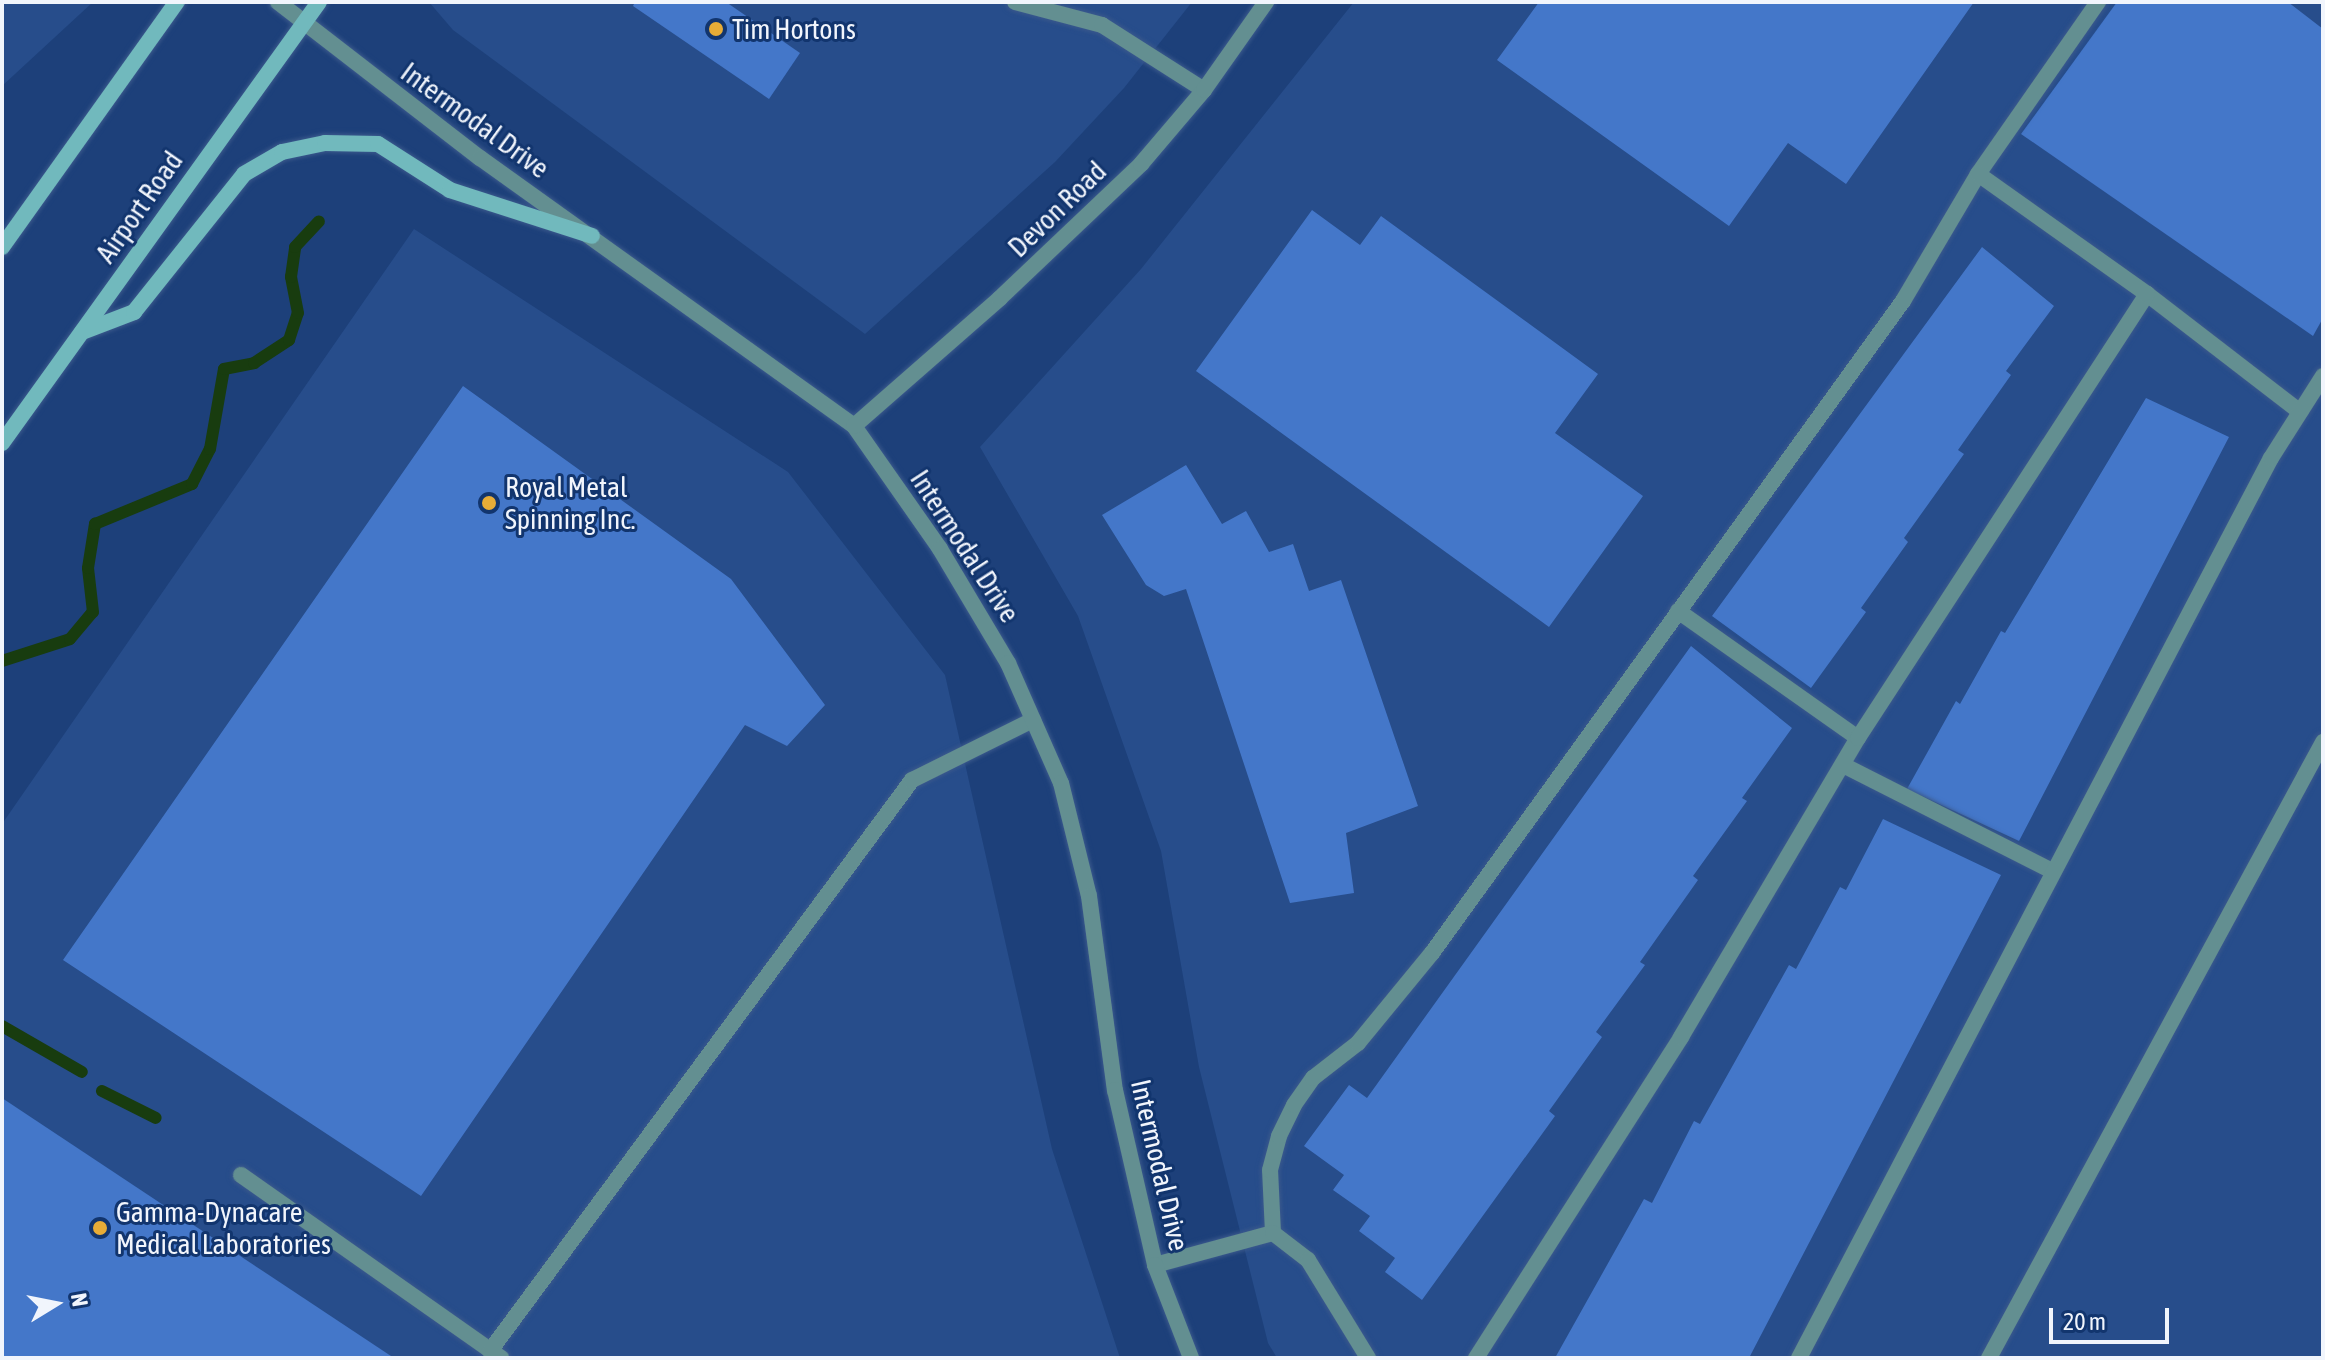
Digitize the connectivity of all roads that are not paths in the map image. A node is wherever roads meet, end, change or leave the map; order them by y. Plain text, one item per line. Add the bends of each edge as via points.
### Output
1 (177, 2) edge
2 (278, 2) edge
3 (319, 2) edge
4 (1015, 2) edge
5 (1266, 2) edge
6 (2098, 2) edge
7 (304, 23) junction
8 (1204, 90) junction
9 (1978, 174) junction
10 (592, 236) junction
11 (2, 247) edge
12 (2147, 294) junction
13 (82, 332) junction
14 (2323, 376) edge
15 (2300, 412) junction
16 (854, 426) junction
17 (2, 443) edge
18 (1678, 611) junction
19 (1033, 720) junction
20 (1858, 738) junction
21 (2323, 742) edge
22 (1843, 765) junction
23 (2052, 871) junction
24 (241, 1175) dead end
25 (1273, 1233) junction
26 (1155, 1265) junction
27 (495, 1354) edge
28 (1191, 1358) edge
29 (1368, 1358) edge
30 (1476, 1358) edge
31 (1799, 1358) edge
32 (1989, 1358) edge

1 - 11 main road
2 - 7 street, Intermodal Drive
3 - 7 main road, Airport Road
4 - 8 street via 1102,25
5 - 8 street, Devon Road
6 - 9 street
7 - 10 street, Intermodal Drive
7 - 13 main road, Airport Road
8 - 16 street, Devon Road via 1141,164 1064,240
9 - 12 street
9 - 18 street via 1903,301
10 - 13 main road via 450,190 378,144 325,143 282,152 244,174 134,312
10 - 16 street, Intermodal Drive
12 - 15 street
12 - 20 street
13 - 17 main road, Airport Road
14 - 15 street
15 - 23 street
16 - 19 street, Intermodal Drive via 940,549 1008,663
18 - 20 street
18 - 25 street via 1432,953 1358,1043 1313,1078 1294,1105 1270,1170
19 - 26 street, Intermodal Drive via 1061,783 1089,896 1115,1090
19 - 27 street via 912,780
20 - 22 street
21 - 32 street
22 - 23 street
22 - 30 street via 1681,1037
23 - 31 street
24 - 27 street
25 - 26 street
25 - 29 street via 1308,1260
26 - 28 street, Intermodal Drive

